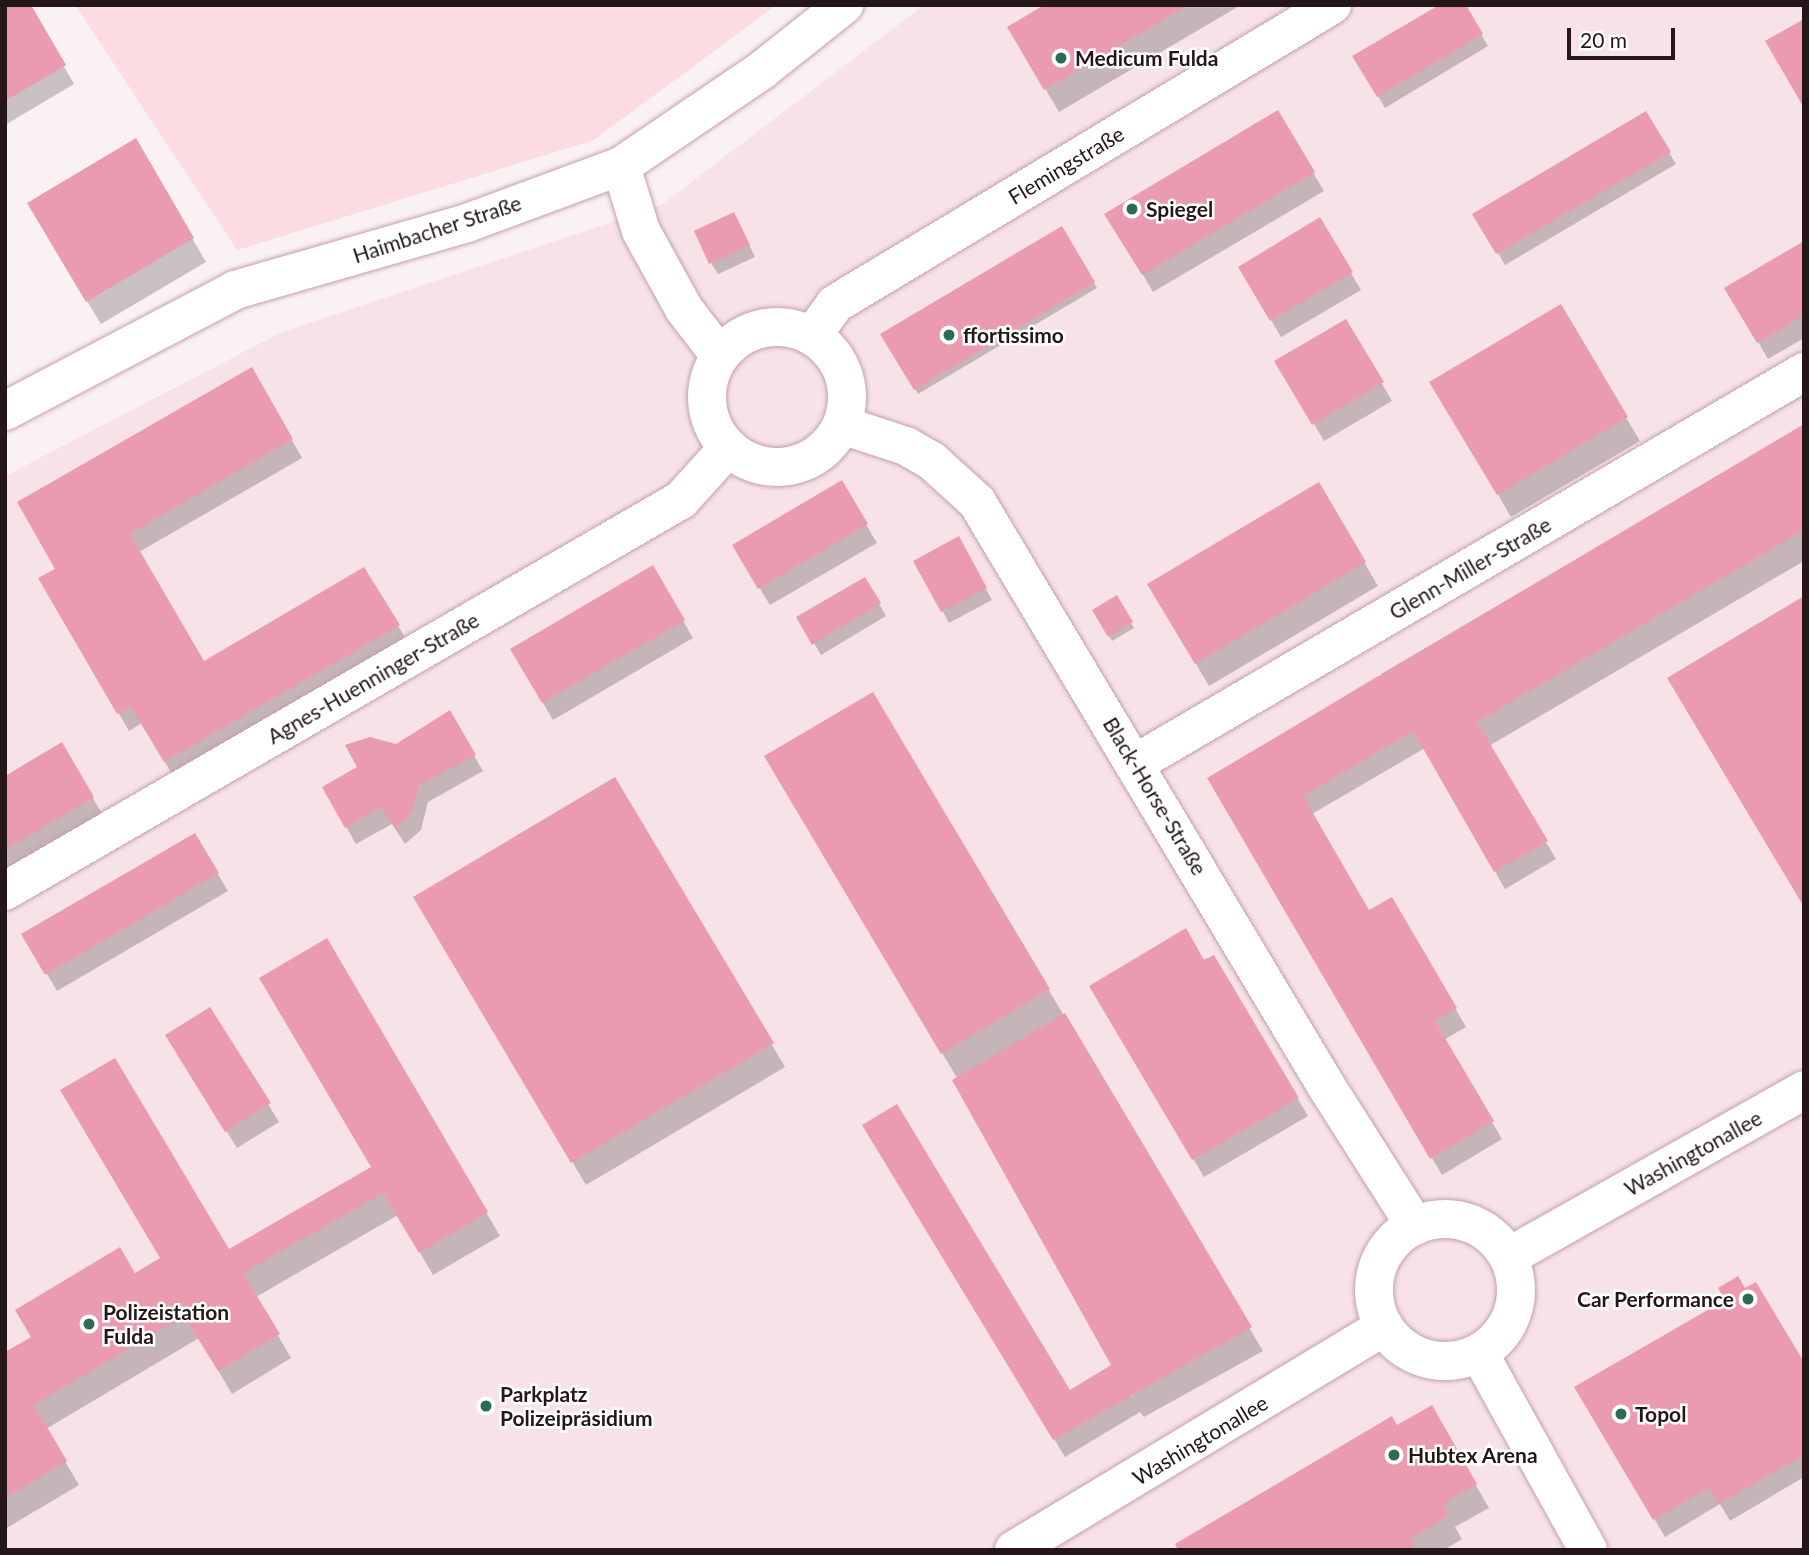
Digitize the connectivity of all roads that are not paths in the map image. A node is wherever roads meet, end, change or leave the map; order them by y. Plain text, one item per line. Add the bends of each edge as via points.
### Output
1 (844, 5) edge
2 (1332, 5) edge
3 (621, 166) junction
4 (812, 336) junction
5 (720, 356) junction
6 (1804, 372) edge
7 (5, 411) edge
8 (842, 425) junction
9 (728, 449) junction
10 (1136, 763) junction
11 (5, 891) edge
12 (1804, 1090) edge
13 (1415, 1226) junction
14 (1508, 1257) junction
15 (1384, 1327) junction
16 (1479, 1353) junction
17 (1013, 1550) edge
18 (1588, 1550) edge

1 - 3 street, Haimbacher Straße via 762,70
2 - 4 street, Flemingstraße via 835,304
3 - 5 street via 641,231 684,309
3 - 7 street, Haimbacher Straße via 467,223 235,290
4 - 5 street via 788,328 763,328 739,338
4 - 8 street via 832,353 844,375 848,400
5 - 9 street via 707,386 710,420
6 - 10 street, Glenn-Miller-Straße
8 - 9 street via 827,447 804,463 778,468 751,463
8 - 10 street, Black-Horse-Straße via 906,446 932,461 977,502
9 - 11 street, Agnes-Huenninger-Straße via 681,500
10 - 13 street, Black-Horse-Straße via 1325,1084
12 - 14 street, Washingtonallee
13 - 14 street via 1457,1220 1495,1240
13 - 15 street via 1398,1237 1377,1270 1376,1309
14 - 16 street via 1517,1293 1513,1311 1506,1328
15 - 16 street via 1416,1356 1459,1360
15 - 17 street, Washingtonallee
16 - 18 street

